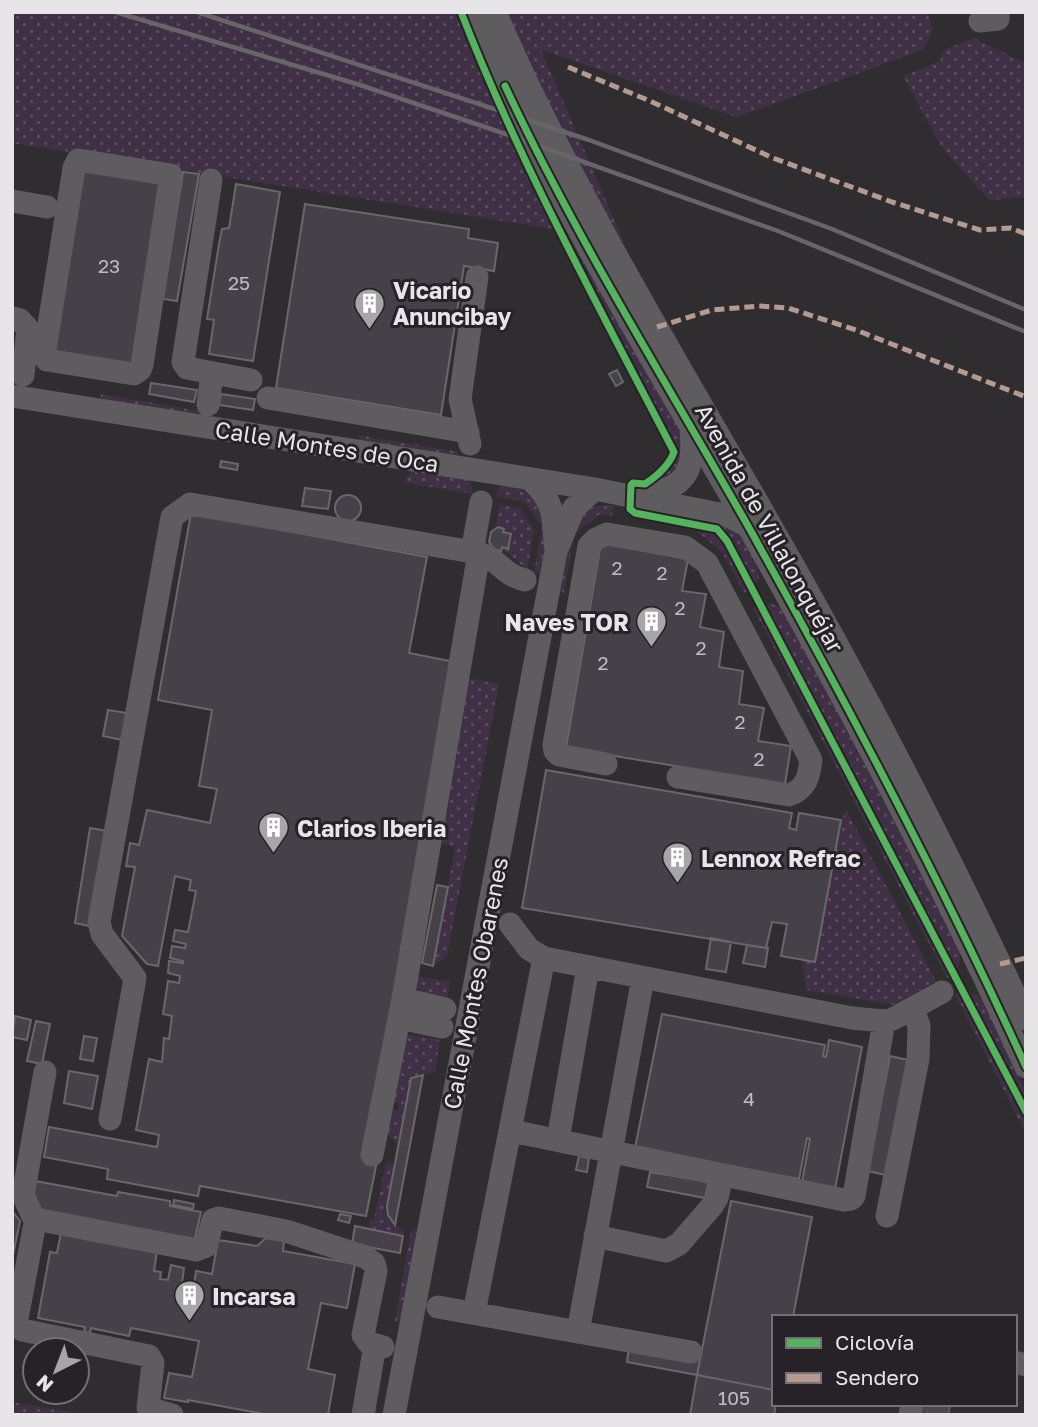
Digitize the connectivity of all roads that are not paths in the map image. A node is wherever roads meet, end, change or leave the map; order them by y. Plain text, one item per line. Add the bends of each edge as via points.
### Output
1 (473, 12) edge
2 (495, 12) edge
3 (211, 180) dead end
4 (12, 201) edge
5 (47, 207) dead end
6 (477, 277) dead end
7 (12, 318) edge
8 (212, 373) junction
9 (23, 375) dead end
10 (90, 376) joint
11 (251, 380) dead end
12 (12, 396) edge
13 (208, 405) dead end
14 (277, 405) dead end
15 (690, 426) junction
16 (530, 478) junction
17 (595, 489) junction
18 (640, 498) junction
19 (481, 502) dead end
20 (748, 526) junction
21 (555, 551) junction
22 (475, 553) junction
23 (525, 580) dead end
24 (606, 764) dead end
25 (678, 777) dead end
26 (510, 924) dead end
27 (544, 958) junction
28 (588, 967) junction
29 (643, 978) junction
30 (942, 992) dead end
31 (401, 1008) junction
32 (913, 1008) junction
33 (444, 1018) dead end
34 (1026, 1019) edge
35 (884, 1021) junction
36 (1026, 1067) edge
37 (45, 1072) dead end
38 (110, 1118) dead end
39 (512, 1131) junction
40 (23, 1137) edge
41 (558, 1140) junction
42 (610, 1151) junction
43 (372, 1154) dead end
44 (722, 1175) junction
45 (887, 1216) dead end
46 (36, 1223) junction
47 (595, 1236) junction
48 (438, 1307) dead end
49 (474, 1313) junction
50 (578, 1332) junction
51 (14, 1335) edge
52 (691, 1352) dead end
53 (172, 1415) edge
54 (363, 1415) edge
55 (394, 1415) edge

1 - 15 street, Avenida de Villalonquéjar via 545,168
2 - 34 street, Avenida de Villalonquéjar via 579,186 909,779
3 - 8 street via 183,362 187,368
4 - 5 street
6 - 14 street via 460,399 469,440
7 - 9 street via 28,329
8 - 11 street
8 - 13 street
10 - 10 street via 140,370 171,175 81,160 76,163 44,356
12 - 16 street, Calle Montes de Oca
15 - 18 street, Calle Montes de Oca via 693,449 684,476 667,491
15 - 20 street, Avenida de Villalonquéjar
16 - 17 street, Calle Montes de Oca
16 - 21 street, Calle Montes Obarenes via 551,506
17 - 18 street, Calle Montes de Oca
17 - 21 street, Calle Montes Obarenes via 574,508
18 - 20 street, Calle Montes de Oca via 729,516
19 - 22 street
20 - 36 street, Avenida de Villalonquéjar via 871,751
21 - 55 street, Calle Montes Obarenes
22 - 23 street via 489,556 506,573
22 - 31 street
22 - 38 street via 190,504 173,517 99,922 102,934 135,978
24 - 25 street via 559,755 551,738 589,547 607,534 685,547 707,563 736,608 811,760 804,786 789,795
26 - 27 street via 529,949
27 - 28 street
27 - 39 street
28 - 29 street
28 - 41 street
29 - 35 street
29 - 42 street
30 - 32 street
31 - 33 street
31 - 43 street
32 - 35 street
32 - 45 street via 919,1026 918,1059
35 - 44 street via 851,1199
37 - 40 street
39 - 41 street
39 - 49 street
40 - 46 street via 23,1195
41 - 42 street
42 - 44 street
42 - 47 street
44 - 47 street via 718,1198 679,1244 666,1251
46 - 51 street
46 - 54 street via 41,1220 196,1250 206,1246 211,1223 219,1218 286,1231 365,1257 376,1271 363,1335 379,1346
47 - 50 street
48 - 49 street
49 - 50 street
50 - 52 street
51 - 53 street via 22,1329 149,1356 153,1363 148,1408

